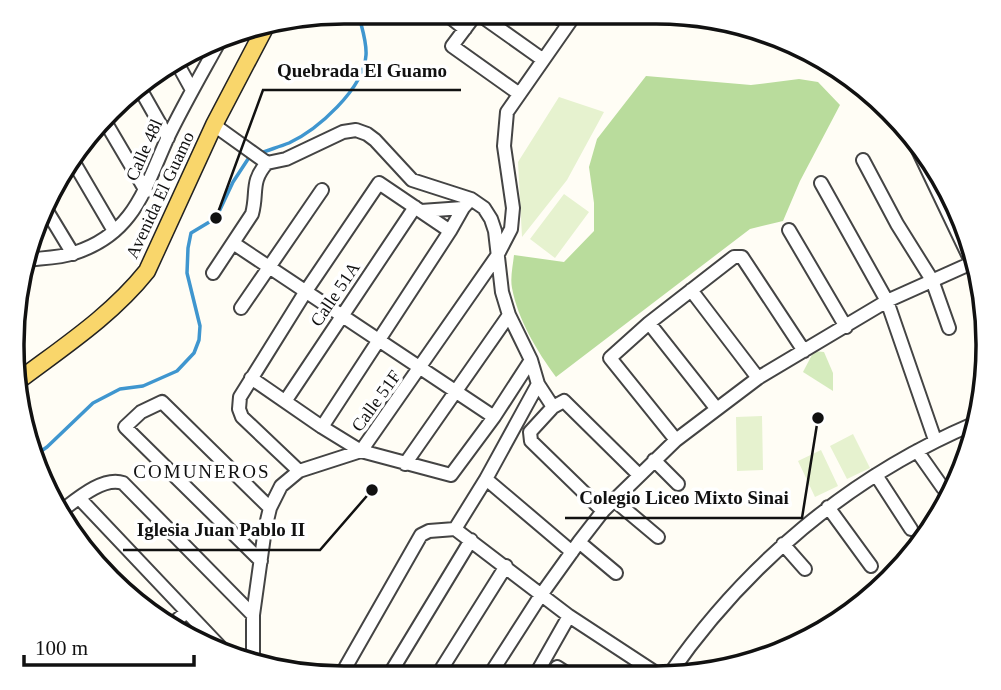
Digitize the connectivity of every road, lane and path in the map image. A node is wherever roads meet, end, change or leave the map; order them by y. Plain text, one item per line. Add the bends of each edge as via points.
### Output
1 (459, 24) edge
2 (470, 24) edge
3 (491, 24) edge
4 (568, 24) edge
5 (465, 29) junction
6 (261, 35) edge
7 (213, 53) edge
8 (542, 59) junction
9 (181, 70) edge
10 (192, 90) junction
11 (518, 93) junction
12 (144, 96) edge
13 (214, 125) junction
14 (109, 128) edge
15 (168, 138) junction
16 (263, 160) junction
17 (863, 160) dead end
18 (78, 169) edge
19 (821, 183) dead end
20 (322, 190) dead end
21 (146, 191) junction
22 (467, 204) junction
23 (418, 209) junction
24 (51, 218) edge
25 (789, 230) dead end
26 (114, 231) junction
27 (450, 232) junction
28 (233, 243) junction
29 (73, 254) junction
30 (497, 256) junction
31 (36, 259) edge
32 (967, 265) edge
33 (269, 266) junction
34 (213, 273) dead end
35 (932, 280) junction
36 (691, 290) junction
37 (306, 291) junction
38 (887, 301) junction
39 (241, 308) dead end
40 (342, 316) junction
41 (509, 316) junction
42 (649, 323) junction
43 (846, 327) junction
44 (949, 328) dead end
45 (379, 339) junction
46 (804, 351) junction
47 (531, 360) junction
48 (420, 368) junction
49 (26, 376) edge
50 (251, 378) junction
51 (758, 378) junction
52 (537, 384) junction
53 (456, 392) junction
54 (286, 400) junction
55 (559, 404) junction
56 (716, 408) junction
57 (494, 417) junction
58 (322, 427) junction
59 (965, 430) edge
60 (676, 440) junction
61 (935, 440) junction
62 (362, 451) junction
63 (917, 451) junction
64 (654, 460) junction
65 (405, 464) junction
66 (299, 471) junction
67 (639, 475) junction
68 (876, 475) junction
69 (486, 479) junction
70 (678, 484) dead end
71 (943, 488) dead end
72 (79, 498) junction
73 (614, 500) junction
74 (68, 506) edge
75 (828, 507) junction
76 (270, 508) junction
77 (603, 511) junction
78 (455, 529) junction
79 (911, 529) dead end
80 (658, 537) dead end
81 (471, 540) junction
82 (783, 544) junction
83 (575, 547) junction
84 (261, 561) junction
85 (506, 566) junction
86 (871, 566) dead end
87 (805, 569) dead end
88 (616, 573) dead end
89 (541, 595) junction
90 (186, 611) junction
91 (253, 615) junction
92 (569, 616) junction
93 (178, 619) edge
94 (209, 635) edge
95 (253, 652) edge
96 (676, 665) edge
97 (346, 666) edge
98 (395, 666) edge
99 (443, 666) edge
100 (495, 666) edge
101 (541, 666) edge
102 (645, 666) edge

1 - 5 street
2 - 5 street
3 - 8 street
4 - 8 street
5 - 11 street via 452,46
6 - 13 main road, Avenida El Guamo
7 - 10 street, Calle 48l
8 - 11 street
9 - 10 street
10 - 15 street, Calle 48l
11 - 30 street, Calle 51F via 504,128 513,208 510,229
12 - 15 street
13 - 16 street
13 - 49 main road, Avenida El Guamo via 147,271 97,322
14 - 21 street
15 - 21 street, Calle 48l
16 - 22 street via 286,159 356,130 375,140 412,180
16 - 28 street via 255,181 252,214
17 - 35 street
18 - 26 street
19 - 38 street
20 - 33 street
21 - 26 street, Calle 48l
22 - 23 street
22 - 27 street
22 - 30 street via 484,208 491,219
23 - 27 street
23 - 37 street via 379,183
23 - 40 street, Calle 51A
24 - 29 street
25 - 43 street
26 - 29 street
27 - 45 street
28 - 33 street
28 - 34 street
29 - 31 street
30 - 41 street
30 - 48 street, Calle 51F
32 - 35 street
33 - 37 street
33 - 39 street
35 - 38 street
35 - 44 street
36 - 42 street
36 - 46 street via 734,257 742,257
36 - 51 street
37 - 40 street
37 - 50 street
38 - 43 street
38 - 61 street
40 - 45 street
40 - 54 street, Calle 51A
41 - 47 street
41 - 53 street
42 - 56 street
42 - 60 street via 611,360
43 - 46 street
45 - 48 street
45 - 58 street
46 - 51 street
47 - 52 street
47 - 57 street
48 - 53 street
48 - 62 street, Calle 51F
50 - 54 street
50 - 66 street via 240,397 242,417
51 - 56 street
52 - 55 street
52 - 69 street
53 - 57 street
53 - 65 street
54 - 58 street
55 - 67 street
55 - 77 street via 529,437
56 - 60 street
57 - 65 street via 451,475
58 - 62 street
59 - 61 street
60 - 64 street
61 - 63 street
62 - 65 street
62 - 66 street, Calle 51F
63 - 68 street
63 - 71 street
64 - 67 street
64 - 70 street
66 - 76 street, Calle 51F via 281,486
67 - 73 street
68 - 75 street
68 - 79 street
69 - 78 street
69 - 83 street
72 - 74 street
72 - 90 street
72 - 91 street via 108,482 123,483
73 - 77 street
73 - 80 street
75 - 82 street
75 - 86 street
76 - 84 street, Calle 51F
76 - 84 street via 162,402 125,427
77 - 83 street
78 - 81 street
78 - 97 street via 421,535
81 - 85 street
81 - 98 street
82 - 87 street
82 - 96 street via 740,586
83 - 88 street
83 - 89 street
84 - 91 street, Calle 51F
85 - 89 street
85 - 99 street
89 - 92 street
89 - 100 street
90 - 93 street
90 - 94 street
91 - 95 street, Calle 51F
92 - 101 street
92 - 102 street

